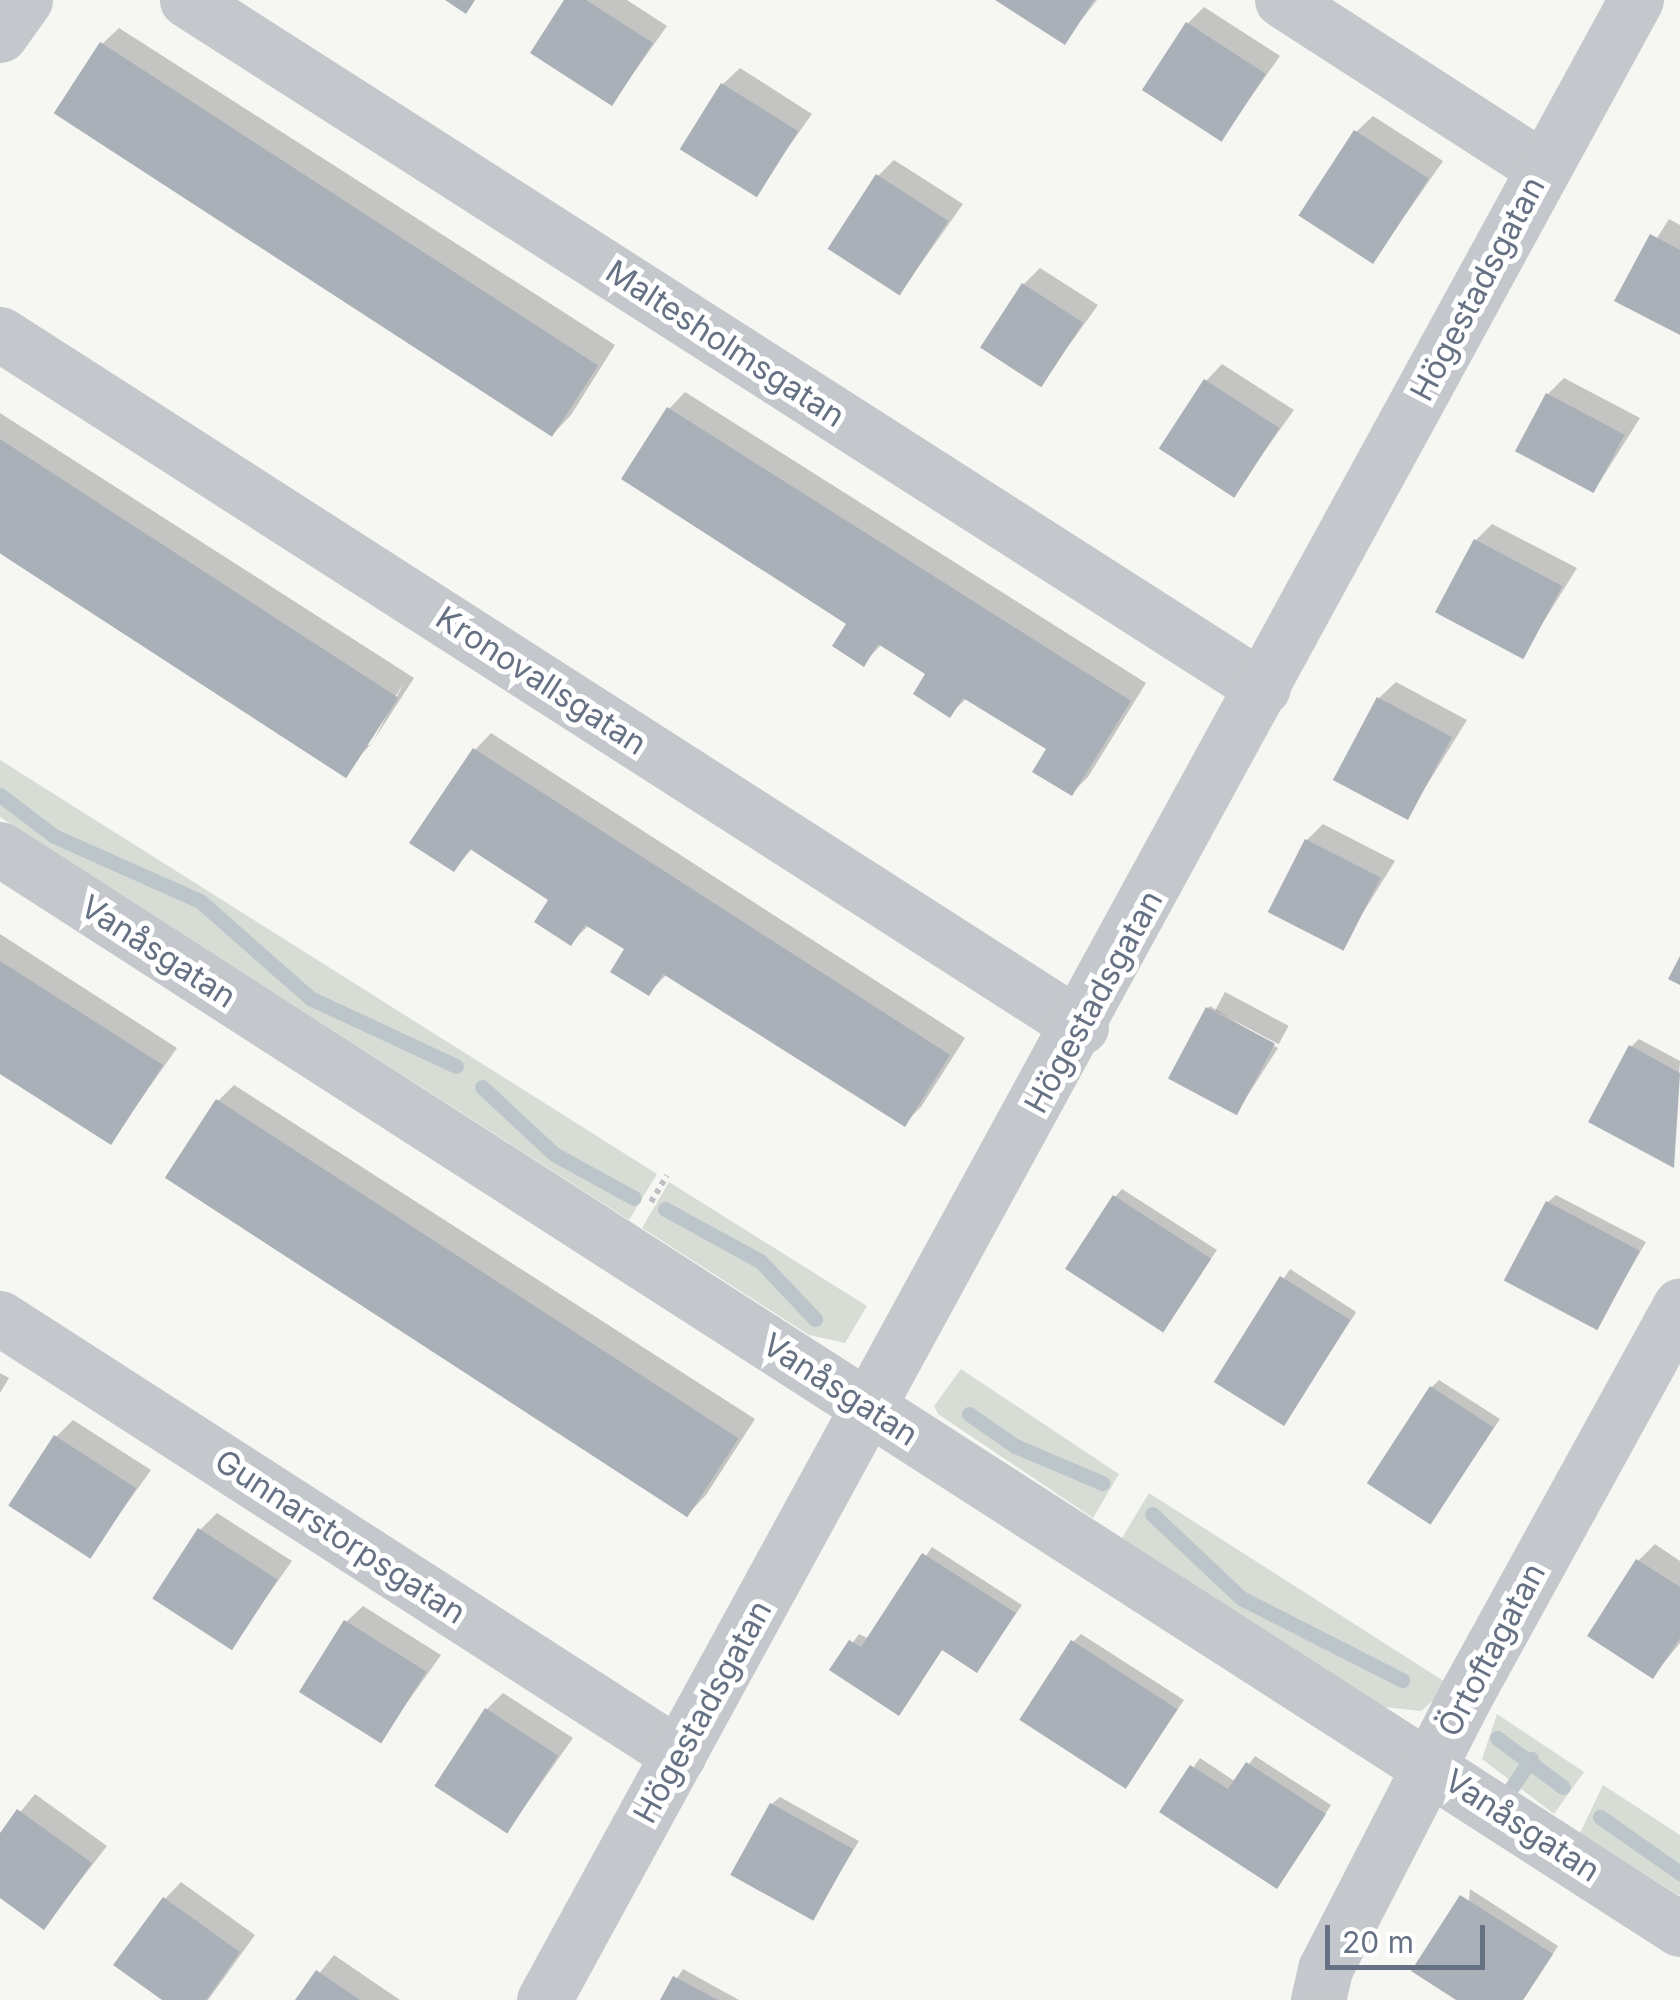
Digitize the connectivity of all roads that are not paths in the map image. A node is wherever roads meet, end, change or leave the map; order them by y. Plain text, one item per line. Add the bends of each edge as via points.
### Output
1 (25, 0) edge
2 (187, 0) edge
3 (1282, 0) edge
4 (1636, 0) edge
5 (0, 35) edge
6 (1544, 168) junction
7 (0, 334) edge
8 (1263, 688) junction
9 (0, 850) edge
10 (1082, 1028) junction
11 (1680, 1306) edge
12 (0, 1318) edge
13 (869, 1410) junction
14 (679, 1755) junction
15 (1430, 1767) junction
16 (1680, 1929) edge
17 (544, 2000) edge
18 (1318, 2000) edge

1 - 5 street
2 - 8 street, Maltesholmsgatan
3 - 6 street
4 - 6 street, Högestadsgatan
6 - 8 street, Högestadsgatan
7 - 10 street, Kronovallsgatan
8 - 10 street, Högestadsgatan
9 - 13 street, Vanåsgatan
10 - 13 street, Högestadsgatan
11 - 15 street, Örtoftagatan
12 - 14 street, Gunnarstorpsgatan
13 - 14 street, Högestadsgatan
13 - 15 street, Vanåsgatan
14 - 17 street, Högestadsgatan
15 - 16 street, Vanåsgatan
15 - 18 street, Örtoftagatan via 1325,1969

